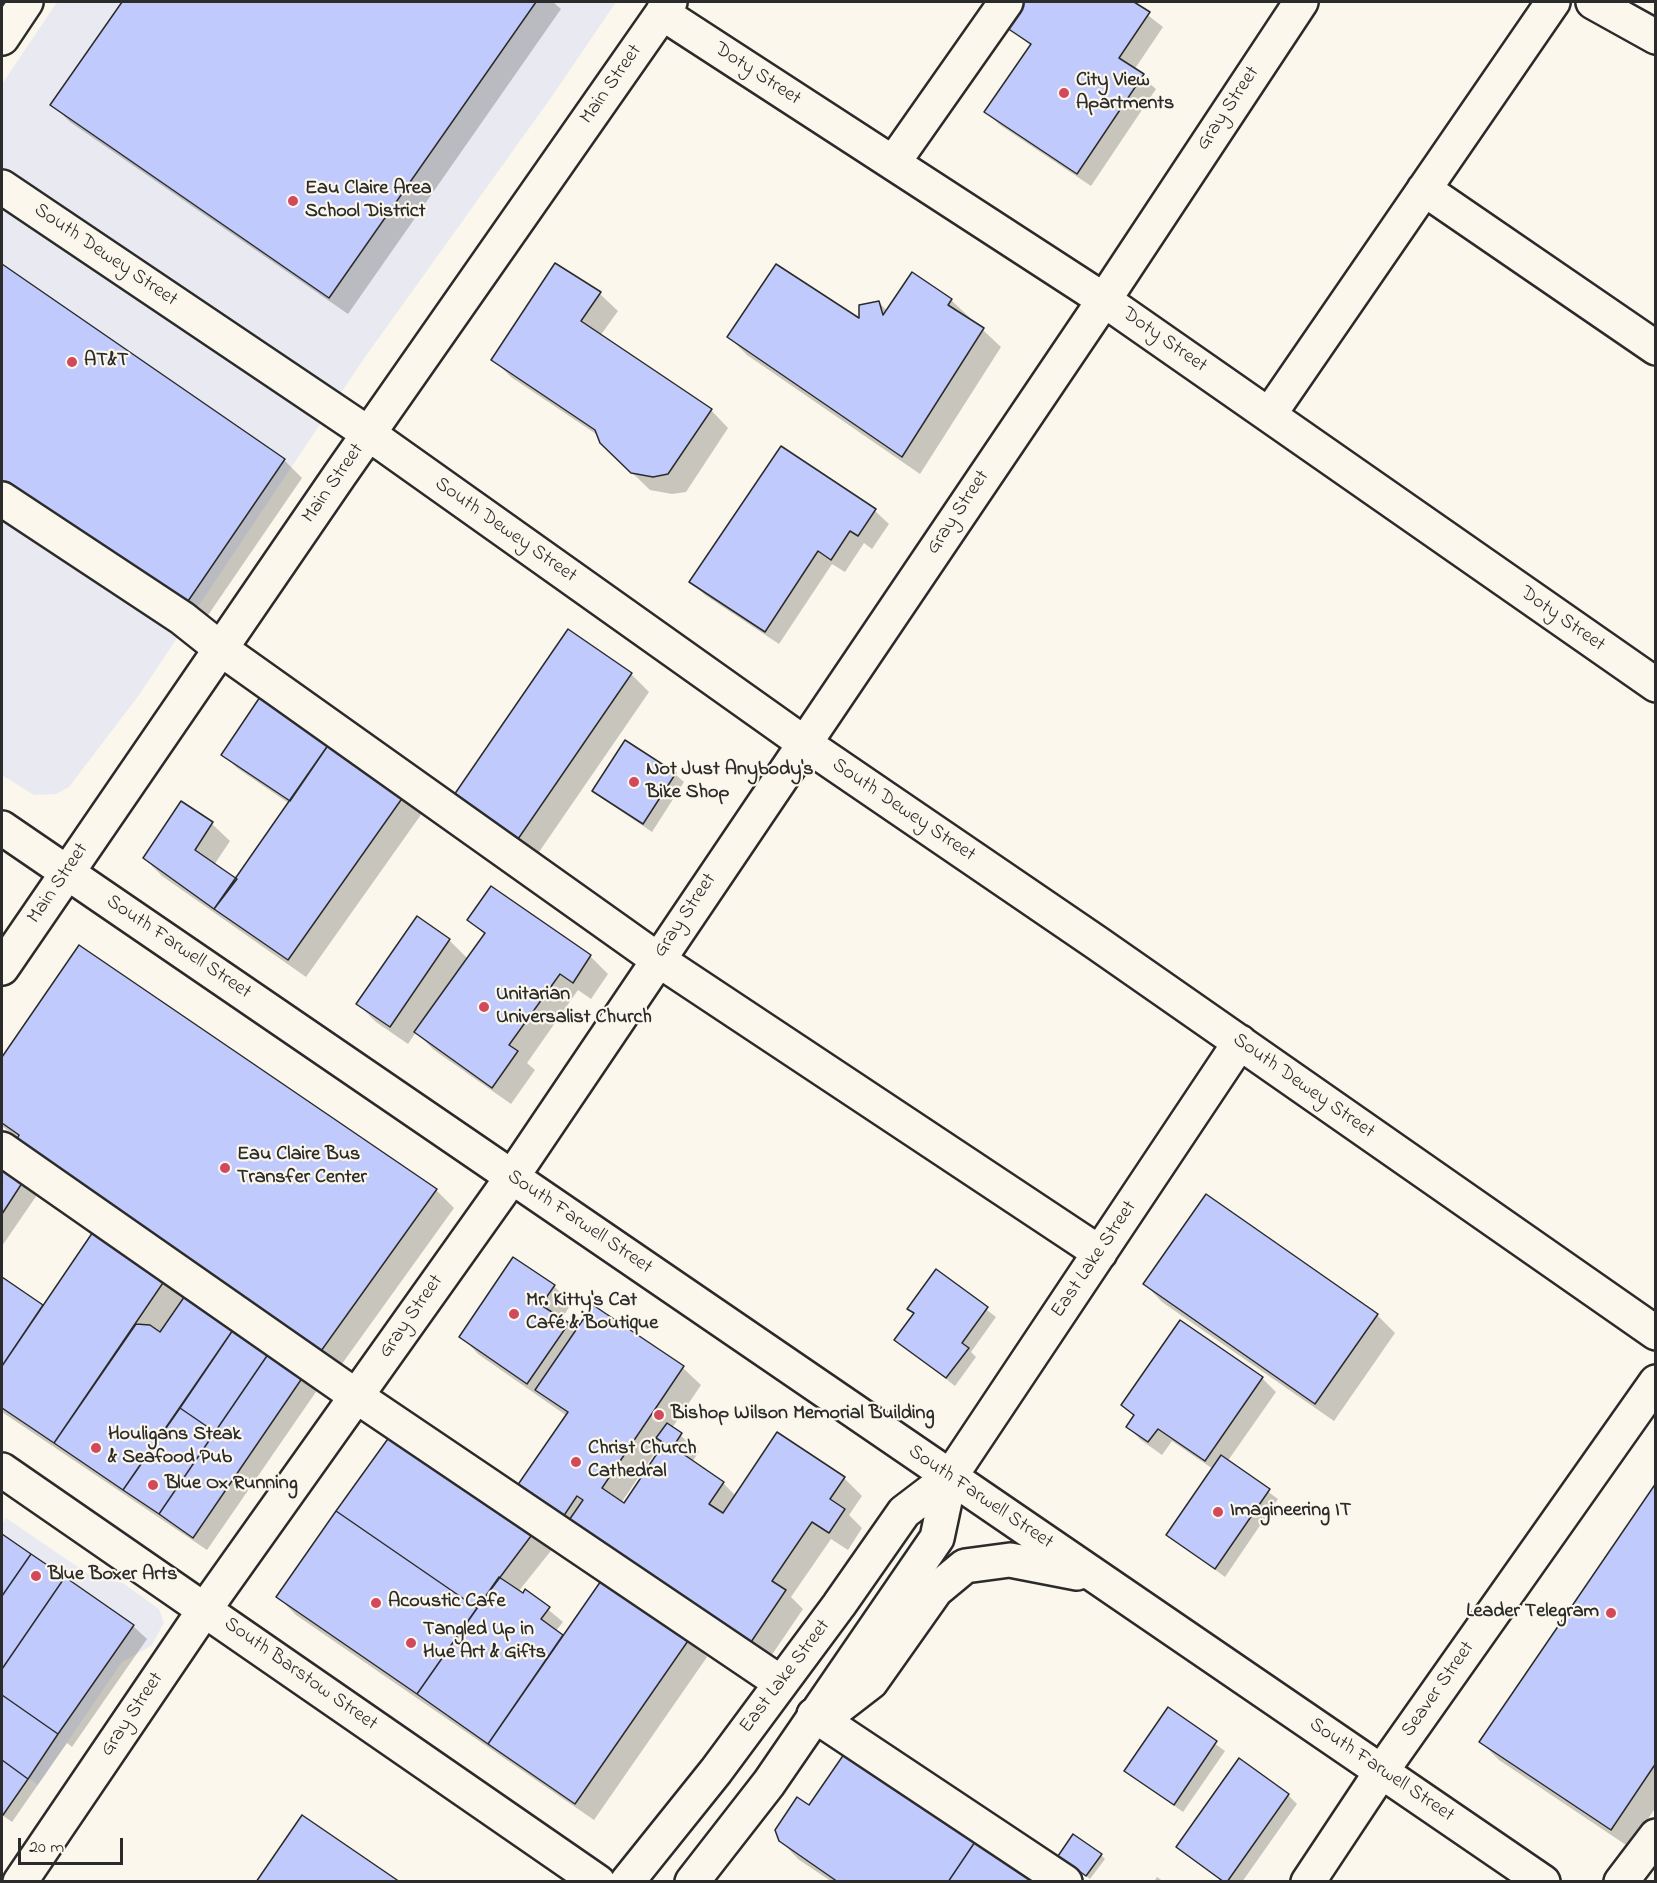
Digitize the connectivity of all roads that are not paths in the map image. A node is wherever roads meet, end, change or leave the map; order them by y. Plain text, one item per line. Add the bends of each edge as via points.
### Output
1 (26, 2) edge
2 (1006, 2) edge
3 (1301, 2) edge
4 (1553, 2) edge
5 (1593, 2) edge
6 (666, 8) edge
7 (1656, 37) edge
8 (2, 38) edge
9 (893, 163) junction
10 (2, 187) edge
11 (1424, 189) junction
12 (1104, 300) junction
13 (1656, 348) edge
14 (1269, 415) junction
15 (369, 434) junction
16 (2, 499) edge
17 (220, 649) junction
18 (1656, 685) edge
19 (804, 742) junction
20 (2, 828) edge
21 (67, 872) junction
22 (657, 959) junction
23 (2, 968) edge
24 (1240, 1042) junction
25 (2, 1149) edge
26 (512, 1177) junction
27 (1100, 1253) junction
28 (1656, 1333) edge
29 (1656, 1382) edge
30 (356, 1396) junction
31 (2, 1470) edge
32 (950, 1477) junction
33 (1097, 1577) junction
34 (205, 1609) junction
35 (781, 1683) junction
36 (814, 1715) junction
37 (1381, 1772) junction
38 (1656, 1836) edge
39 (20, 1881) edge
40 (598, 1881) edge
41 (627, 1881) edge
42 (692, 1881) edge
43 (1065, 1881) edge
44 (1308, 1881) edge
45 (1543, 1881) edge
46 (1621, 1881) edge

1 - 8 street
2 - 9 street
3 - 12 street, Gray Street
4 - 11 street
5 - 7 street
6 - 9 street, Doty Street
6 - 15 street, Main Street
9 - 12 street, Doty Street
10 - 15 street, South Dewey Street
11 - 13 street
11 - 14 street
12 - 14 street, Doty Street
12 - 19 street, Gray Street
14 - 18 street, Doty Street
15 - 17 street, Main Street
15 - 19 street, South Dewey Street
16 - 17 street via 182,618
17 - 21 street, Main Street
17 - 22 street
19 - 22 street, Gray Street
19 - 24 street, South Dewey Street
20 - 21 street, South Farwell Street
21 - 23 street, Main Street
21 - 26 street, South Farwell Street
22 - 26 street, Gray Street
22 - 27 street
24 - 27 street, East Lake Street
24 - 28 street, South Dewey Street
25 - 30 street
26 - 30 street, Gray Street
26 - 32 street, South Farwell Street
27 - 32 street, East Lake Street
29 - 37 street, Seaver Street
30 - 34 street, Gray Street
30 - 35 street
31 - 34 street, South Barstow Street
32 - 33 street, South Farwell Street
32 - 35 street, East Lake Street via 904,1512
32 - 36 street, East Lake Street via 937,1538
33 - 36 street via 1010,1560 965,1566 936,1590 871,1682 837,1709
33 - 37 street, South Farwell Street
34 - 39 street, Gray Street
34 - 40 street, South Barstow Street
35 - 41 street, East Lake Street
36 - 42 street, East Lake Street via 769,1783
36 - 43 street
37 - 44 street, Seaver Street
37 - 45 street, South Farwell Street
38 - 46 street

